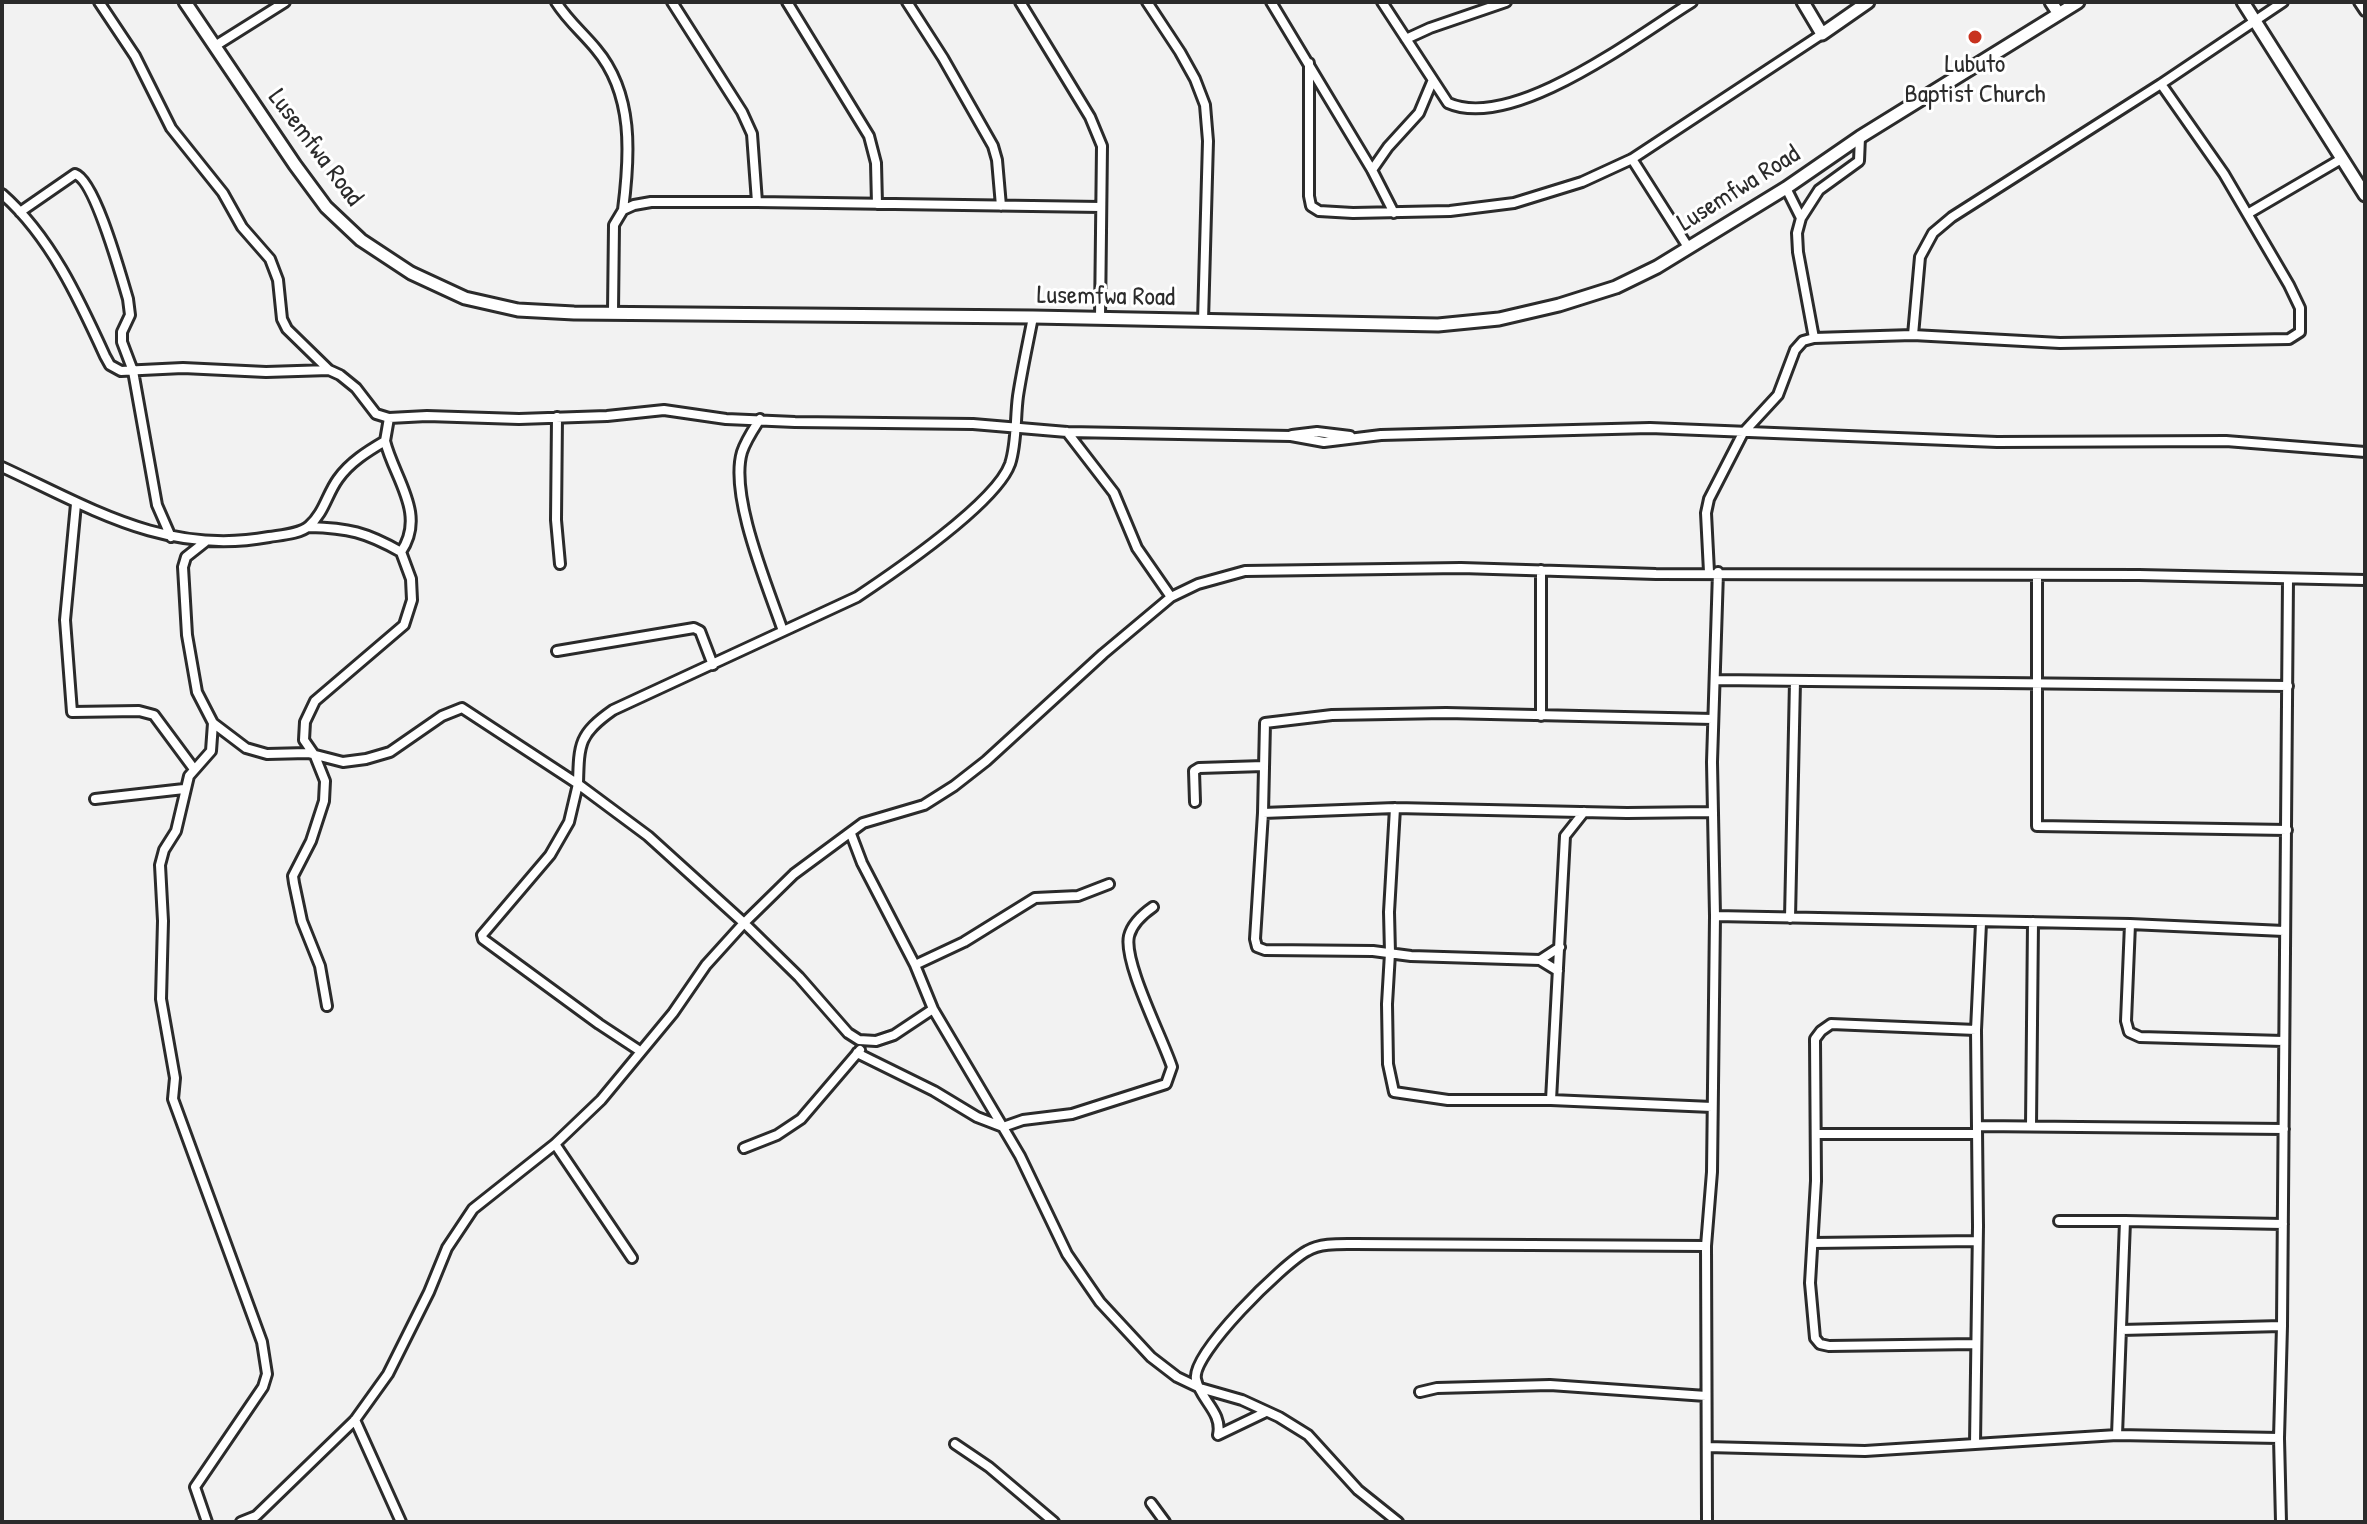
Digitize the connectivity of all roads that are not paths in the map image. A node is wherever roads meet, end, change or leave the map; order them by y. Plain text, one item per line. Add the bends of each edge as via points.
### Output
1 (99, 2) edge
2 (185, 2) edge
3 (285, 2) edge
4 (556, 2) edge
5 (672, 2) edge
6 (787, 2) edge
7 (907, 2) edge
8 (1020, 2) edge
9 (1147, 2) edge
10 (1271, 2) edge
11 (1382, 2) edge
12 (1506, 2) edge
13 (1692, 2) edge
14 (1803, 2) edge
15 (1868, 2) edge
16 (2051, 2) edge
17 (2078, 2) edge
18 (2243, 2) edge
19 (2283, 2) edge
20 (2359, 2) edge
21 (2365, 11) edge
22 (2059, 14) junction
23 (2254, 20) junction
24 (1822, 34) junction
25 (1406, 39) junction
26 (215, 46) junction
27 (1309, 63) junction
28 (1432, 82) junction
29 (2161, 84) junction
30 (1860, 137) junction
31 (2343, 158) junction
32 (1632, 159) junction
33 (1372, 170) junction
34 (1786, 188) junction
35 (2, 194) edge
36 (2365, 195) edge
37 (757, 202) junction
38 (877, 204) junction
39 (1001, 206) junction
40 (1101, 207) junction
41 (623, 210) junction
42 (20, 212) junction
43 (1394, 213) junction
44 (2249, 213) junction
45 (1801, 218) junction
46 (1688, 247) junction
47 (613, 311) junction
48 (1033, 317) junction
49 (1100, 318) junction
50 (1203, 321) junction
51 (1913, 335) junction
52 (1814, 338) junction
53 (329, 370) junction
54 (133, 371) junction
55 (557, 417) junction
56 (389, 418) junction
57 (760, 419) junction
58 (1015, 428) junction
59 (1067, 432) junction
60 (1743, 433) junction
61 (385, 441) junction
62 (2365, 452) edge
63 (2, 467) edge
64 (76, 504) junction
65 (309, 527) junction
66 (171, 537) junction
67 (205, 542) junction
68 (401, 552) junction
69 (560, 564) dead end
70 (1541, 570) junction
71 (1714, 572) junction
72 (2037, 577) junction
73 (2288, 579) junction
74 (2365, 580) edge
75 (1171, 597) junction
76 (783, 631) junction
77 (557, 651) dead end
78 (713, 665) junction
79 (1715, 680) junction
80 (1795, 681) junction
81 (2037, 685) junction
82 (2288, 686) junction
83 (1541, 716) junction
84 (1713, 719) junction
85 (213, 723) junction
86 (315, 756) junction
87 (1264, 766) junction
88 (194, 769) junction
89 (578, 784) junction
90 (184, 789) junction
91 (95, 799) dead end
92 (1195, 802) dead end
93 (1395, 808) junction
94 (1584, 812) junction
95 (1712, 812) junction
96 (1263, 813) junction
97 (2287, 830) junction
98 (851, 834) junction
99 (1109, 884) dead end
100 (1153, 907) dead end
101 (1715, 916) junction
102 (1790, 918) junction
103 (2033, 922) junction
104 (744, 923) junction
105 (1981, 923) junction
106 (2130, 924) junction
107 (2284, 931) junction
108 (1560, 947) junction
109 (1390, 953) junction
110 (1540, 960) junction
111 (915, 965) junction
112 (1558, 971) junction
113 (327, 1006) dead end
114 (933, 1009) junction
115 (1976, 1030) junction
116 (867, 1041) junction
117 (2283, 1041) junction
118 (640, 1051) junction
119 (857, 1053) junction
120 (1551, 1100) junction
121 (1712, 1107) junction
122 (2031, 1126) junction
123 (1003, 1127) junction
124 (2284, 1129) junction
125 (1977, 1130) junction
126 (1817, 1134) junction
127 (555, 1144) junction
128 (744, 1148) dead end
129 (2059, 1221) dead end
130 (2125, 1221) junction
131 (2283, 1224) junction
132 (1977, 1241) junction
133 (1813, 1243) junction
134 (1706, 1246) junction
135 (632, 1258) dead end
136 (2282, 1326) junction
137 (2121, 1330) junction
138 (1976, 1344) junction
139 (1200, 1388) junction
140 (1420, 1392) dead end
141 (1706, 1396) junction
142 (1266, 1412) junction
143 (355, 1420) junction
144 (2117, 1435) junction
145 (2279, 1438) junction
146 (955, 1444) dead end
147 (1975, 1444) junction
148 (1707, 1447) junction
149 (1151, 1503) dead end
150 (207, 1522) edge
151 (241, 1522) edge
152 (401, 1522) edge
153 (1054, 1522) edge
154 (1165, 1522) edge
155 (1398, 1522) edge
156 (1707, 1522) edge
157 (2281, 1522) edge

1 - 53 street via 135,56 171,128 270,259 287,329
2 - 26 street, Lusemfwa Road
3 - 26 street
4 - 41 street via 597,49 623,99 628,140
5 - 37 street via 752,134
6 - 38 street via 869,136
7 - 39 street via 993,146
8 - 40 street via 1098,134 1104,161
9 - 50 street via 1188,65 1205,105
10 - 27 street
11 - 25 street
12 - 25 street
13 - 28 street via 1548,91 1516,101 1480,110 1461,108 1448,103
14 - 24 street
15 - 24 street
16 - 22 street
17 - 22 street, Lusemfwa Road
18 - 23 street
19 - 23 street
20 - 21 street
22 - 30 street, Lusemfwa Road
23 - 29 street
23 - 31 street
24 - 32 street
25 - 28 street
26 - 47 street, Lusemfwa Road via 326,207 361,240 411,273 465,298 518,310
27 - 33 street
27 - 43 street via 1311,206 1330,212
28 - 33 street via 1419,113
29 - 44 street
29 - 51 street via 1933,233 1918,266
30 - 34 street, Lusemfwa Road
30 - 45 street via 1859,161 1819,190
31 - 36 street
31 - 44 street
32 - 43 street via 1582,182 1514,203
32 - 46 street
33 - 43 street
34 - 45 street
34 - 46 street, Lusemfwa Road
35 - 42 street
37 - 38 street
37 - 41 street via 651,202
38 - 39 street
39 - 40 street
40 - 49 street
41 - 47 street via 614,225
42 - 54 street via 53,257 110,365
42 - 54 street via 68,177 84,179 128,299 130,315 122,342
44 - 51 street via 2300,308 2300,332 2289,339 2060,343
45 - 52 street via 1798,252
46 - 50 street, Lusemfwa Road via 1616,287 1499,319 1438,325
47 - 48 street, Lusemfwa Road
48 - 49 street, Lusemfwa Road
48 - 58 street
49 - 50 street, Lusemfwa Road
51 - 52 street
52 - 60 street via 1795,350 1778,395
53 - 54 street
53 - 56 street via 356,388 376,414
54 - 66 street via 157,505
55 - 56 street
55 - 57 street via 664,410
55 - 69 street
56 - 61 street
57 - 58 street
57 - 76 street via 742,452 741,481 754,551
58 - 59 street
58 - 76 street via 1011,462 987,497 857,597
59 - 60 street via 1291,436 1324,442 1355,436 1650,428
59 - 75 street via 1114,493 1137,548
60 - 62 street via 1997,442 2226,441
60 - 71 street via 1706,513
61 - 65 street via 337,480
61 - 68 street via 408,492 411,515
63 - 64 street
64 - 66 street
64 - 88 street via 65,620 72,712 154,715
65 - 67 street via 258,539
65 - 68 street via 371,535
66 - 67 street
67 - 85 street via 186,557 182,585 192,673
68 - 86 street via 412,600 404,625 315,701 304,740
70 - 71 street
70 - 75 street via 1277,568 1245,571
70 - 83 street
71 - 72 street
71 - 79 street
72 - 73 street
72 - 81 street
73 - 74 street
73 - 82 street
75 - 98 street via 954,786 924,805 863,823
76 - 78 street
77 - 78 street via 694,628
78 - 89 street via 647,692 591,725 582,739
79 - 80 street
79 - 84 street
80 - 81 street
80 - 102 street
81 - 82 street
81 - 97 street via 2037,826
82 - 97 street
83 - 84 street
83 - 87 street via 1332,715 1268,721
84 - 95 street
85 - 86 street via 258,752
85 - 88 street via 211,751
86 - 89 street via 343,762 390,752 462,708
86 - 113 street via 325,781 324,801 293,876
87 - 92 street via 1199,768 1194,771
87 - 96 street
88 - 90 street
89 - 104 street via 648,836
89 - 118 street via 569,822 550,855 482,935
90 - 91 street
90 - 150 street via 176,831 160,865 161,999 175,1078 173,1099 262,1342 267,1374 195,1487
93 - 94 street
93 - 96 street
93 - 109 street
94 - 95 street
94 - 108 street via 1565,836
95 - 101 street
96 - 109 street via 1257,947
97 - 107 street
98 - 104 street via 794,874
98 - 111 street
99 - 111 street via 1078,896 1035,898
100 - 123 street via 1128,938 1172,1067 1166,1084 1072,1114
101 - 102 street
101 - 121 street
102 - 105 street
103 - 105 street
103 - 106 street
103 - 122 street
104 - 116 street via 848,1033
104 - 118 street
105 - 115 street
106 - 107 street
106 - 117 street via 2129,1032 2140,1037
107 - 117 street
108 - 110 street
108 - 112 street
109 - 110 street
109 - 120 street via 1387,1039 1394,1092 1448,1100
110 - 112 street
111 - 114 street
112 - 120 street
114 - 116 street via 894,1035
114 - 123 street
115 - 125 street
115 - 126 street via 1831,1024 1815,1039 1813,1053
116 - 119 street
117 - 124 street
118 - 127 street via 601,1100
119 - 123 street
119 - 128 street via 801,1119
120 - 121 street
121 - 134 street
122 - 124 street
122 - 125 street
123 - 139 street via 1067,1254 1100,1302 1157,1363
124 - 131 street
125 - 126 street
125 - 132 street
126 - 133 street
127 - 135 street
127 - 143 street via 473,1209 447,1248 388,1374
129 - 130 street
130 - 131 street
130 - 137 street
131 - 136 street
132 - 133 street
132 - 138 street
133 - 138 street via 1812,1329 1820,1344
134 - 139 street via 1355,1244 1310,1249 1260,1289 1208,1350 1197,1367
134 - 141 street
136 - 137 street
136 - 145 street
137 - 144 street
138 - 147 street
139 - 142 street
139 - 142 street via 1216,1416 1218,1435
140 - 141 street via 1550,1385
141 - 148 street
142 - 155 street via 1308,1435 1358,1490
143 - 151 street via 256,1516
143 - 152 street
144 - 145 street
144 - 147 street
145 - 157 street
146 - 153 street
147 - 148 street via 1865,1451
148 - 156 street
149 - 154 street

